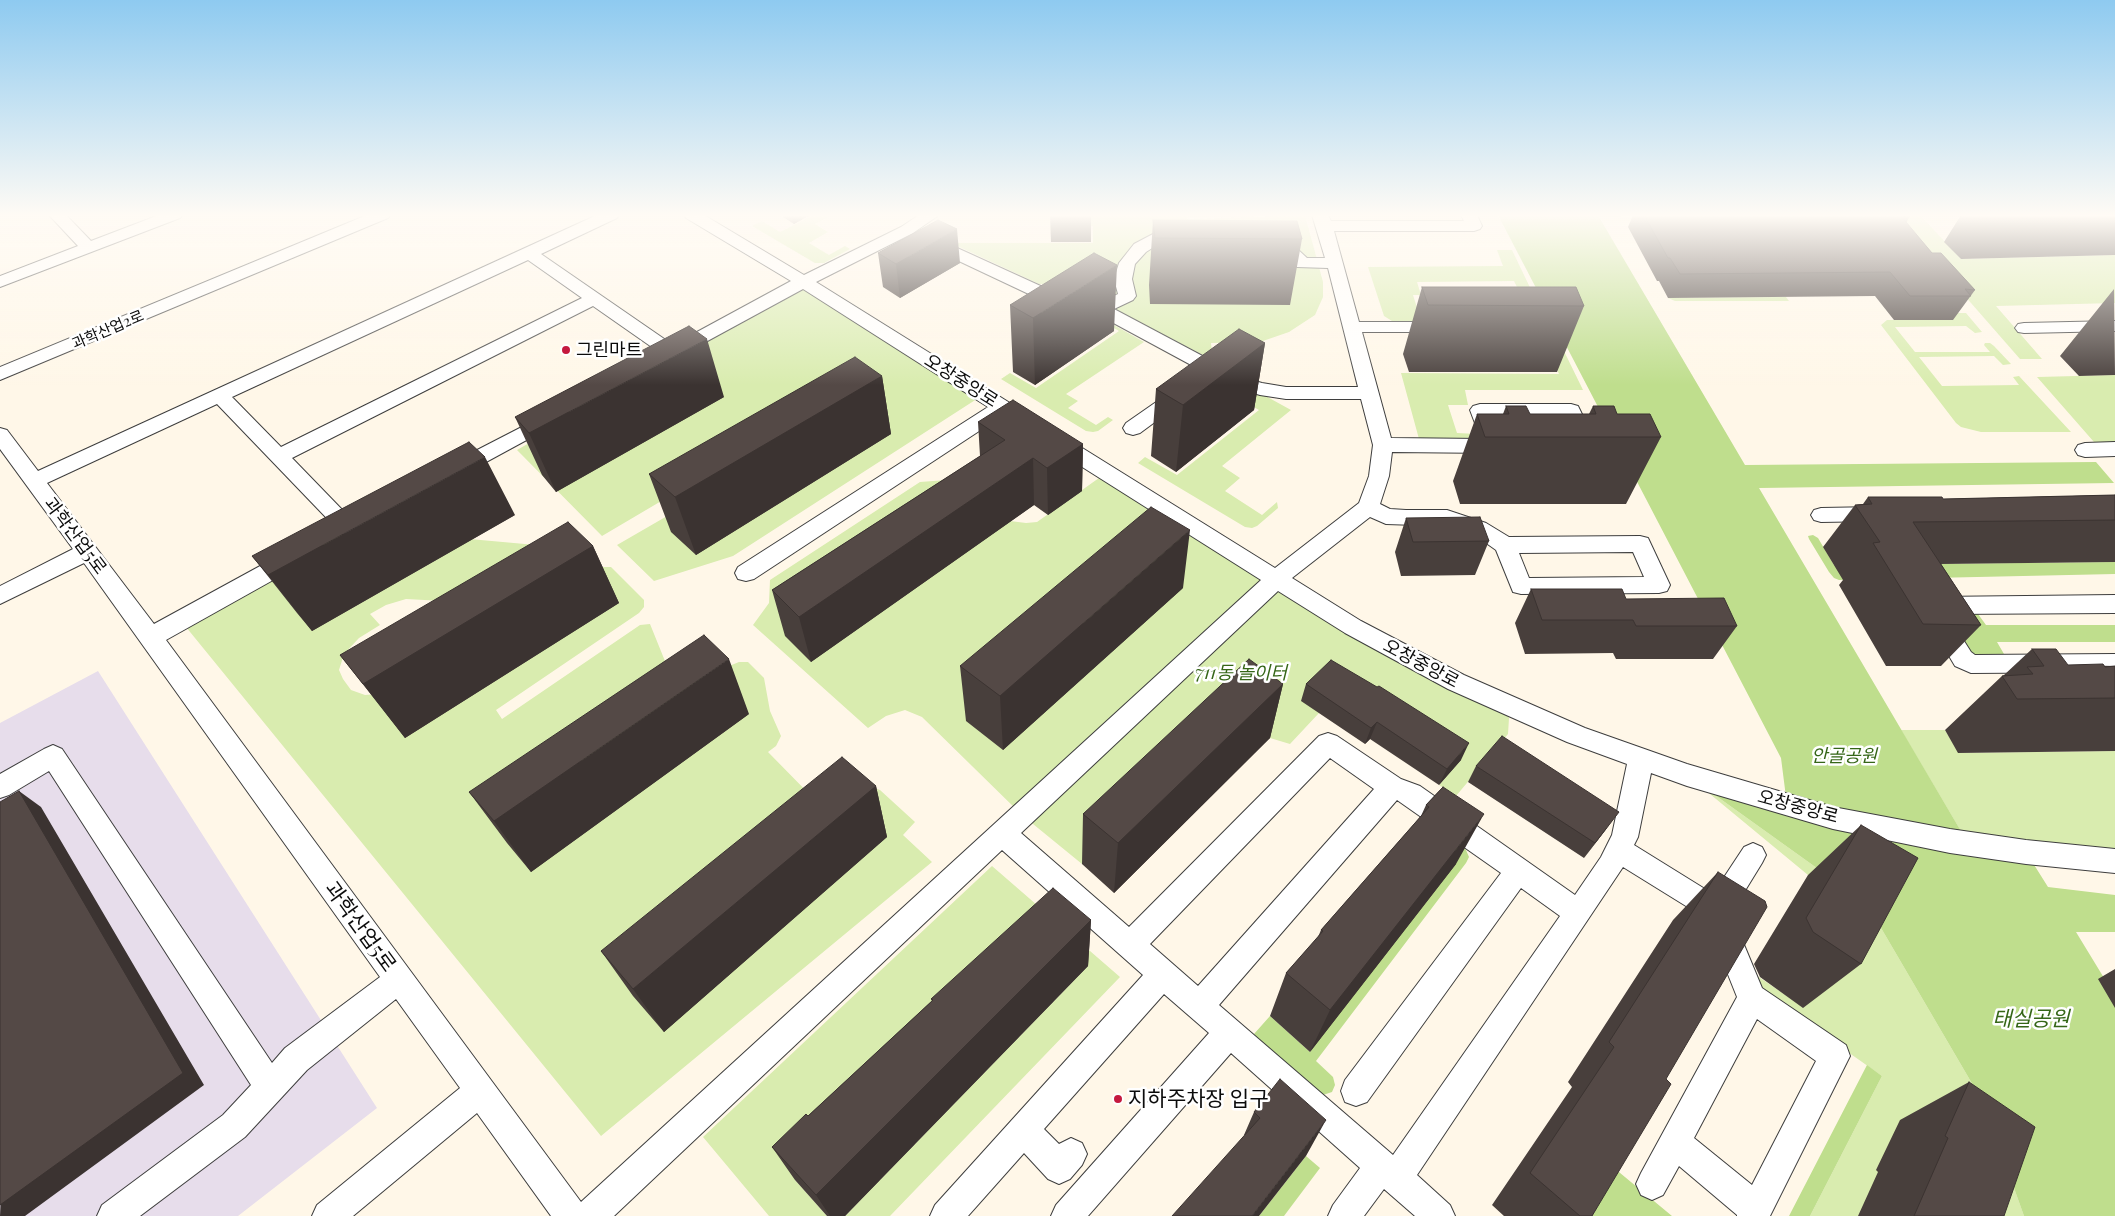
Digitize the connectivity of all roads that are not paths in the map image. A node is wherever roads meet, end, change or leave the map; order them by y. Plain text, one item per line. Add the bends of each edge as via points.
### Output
1 (27, 272) edge
2 (246, 272) edge
3 (488, 272) edge
4 (555, 272) edge
5 (786, 272) edge
6 (824, 272) edge
7 (995, 272) edge
8 (1124, 272) edge
9 (1337, 272) edge
10 (0, 282) edge
11 (803, 282) junction
12 (594, 299) junction
13 (1101, 310) junction
14 (1451, 322) edge
15 (2115, 326) edge
16 (1352, 327) junction
17 (2024, 328) dead end
18 (672, 353) junction
19 (655, 362) edge
20 (1213, 370) junction
21 (0, 374) edge
22 (1370, 394) junction
23 (220, 396) junction
24 (1002, 407) junction
25 (568, 409) edge
26 (1133, 428) dead end
27 (0, 435) edge
28 (1383, 445) junction
29 (1569, 447) edge
30 (2085, 450) dead end
31 (2115, 450) edge
32 (279, 456) junction
33 (440, 478) edge
34 (34, 481) junction
35 (1368, 507) junction
36 (1899, 514) edge
37 (1821, 515) dead end
38 (348, 528) edge
39 (1505, 545) junction
40 (86, 552) junction
41 (306, 552) edge
42 (746, 573) dead end
43 (1276, 579) junction
44 (0, 596) edge
45 (2115, 604) edge
46 (151, 637) junction
47 (2115, 663) edge
48 (1641, 758) junction
49 (0, 787) edge
50 (1392, 787) junction
51 (1002, 833) junction
52 (1620, 850) junction
53 (1754, 855) dead end
54 (2115, 861) edge
55 (1518, 871) junction
56 (1717, 912) junction
57 (1578, 914) junction
58 (1130, 945) junction
59 (1163, 974) junction
60 (398, 980) junction
61 (1752, 998) junction
62 (1199, 1006) junction
63 (1229, 1032) junction
64 (270, 1087) junction
65 (480, 1091) junction
66 (1356, 1092) dead end
67 (1024, 1130) junction
68 (1674, 1142) junction
69 (1389, 1172) junction
70 (1652, 1184) dead end
71 (1076, 1206) edge
72 (1754, 1212) edge
73 (112, 1216) edge
74 (328, 1216) edge
75 (571, 1216) edge
76 (590, 1216) edge
77 (946, 1216) edge
78 (1344, 1216) edge
79 (1439, 1216) edge

1 - 10 street
2 - 21 street, 과학산업2로
3 - 23 street
4 - 12 street
5 - 11 street, 오창중앙로
6 - 11 street
7 - 13 street via 1038,292
8 - 13 street via 1122,279 1127,296
9 - 16 street
11 - 18 street
11 - 24 street, 오창중앙로
12 - 18 street
12 - 32 street
13 - 20 street
14 - 16 street
15 - 17 street
16 - 22 street
18 - 19 street
20 - 22 street via 1237,382 1286,393
20 - 26 street
22 - 28 street
23 - 32 street
23 - 34 street
24 - 42 street
24 - 43 street, 오창중앙로
25 - 33 street
27 - 34 street, 과학산업5로
28 - 29 street via 1503,446 1480,410 1571,410 1588,447
28 - 35 street via 1379,476
30 - 31 street
32 - 38 street
34 - 40 street, 과학산업5로
35 - 39 street via 1386,516 1447,518 1478,528
35 - 43 street
36 - 37 street
39 - 39 street via 1521,586 1659,585 1640,544
40 - 44 street
40 - 46 street, 과학산업5로
41 - 46 street
43 - 48 street, 오창중앙로 via 1353,627 1456,682 1576,735
43 - 51 street
45 - 47 street via 1936,606 1932,609 1963,660 1971,664
46 - 60 street, 과학산업5로
48 - 52 street
48 - 54 street, 오창중앙로 via 1696,778 1833,818 1950,841
49 - 64 street via 53,756
50 - 55 street via 1411,794
50 - 58 street via 1328,743
50 - 62 street
51 - 58 street
51 - 76 street
52 - 56 street
52 - 57 street
53 - 56 street
55 - 57 street
55 - 66 street
56 - 61 street
57 - 69 street
58 - 59 street
59 - 62 street
59 - 67 street
60 - 64 street via 296,1059
60 - 65 street, 과학산업5로
61 - 68 street
61 - 72 street via 1835,1056
62 - 63 street
63 - 69 street
63 - 71 street
64 - 73 street via 234,1126
65 - 74 street
65 - 75 street, 과학산업5로
67 - 71 street via 1065,1161
67 - 77 street
68 - 70 street
68 - 72 street via 1727,1178
69 - 78 street
69 - 79 street

